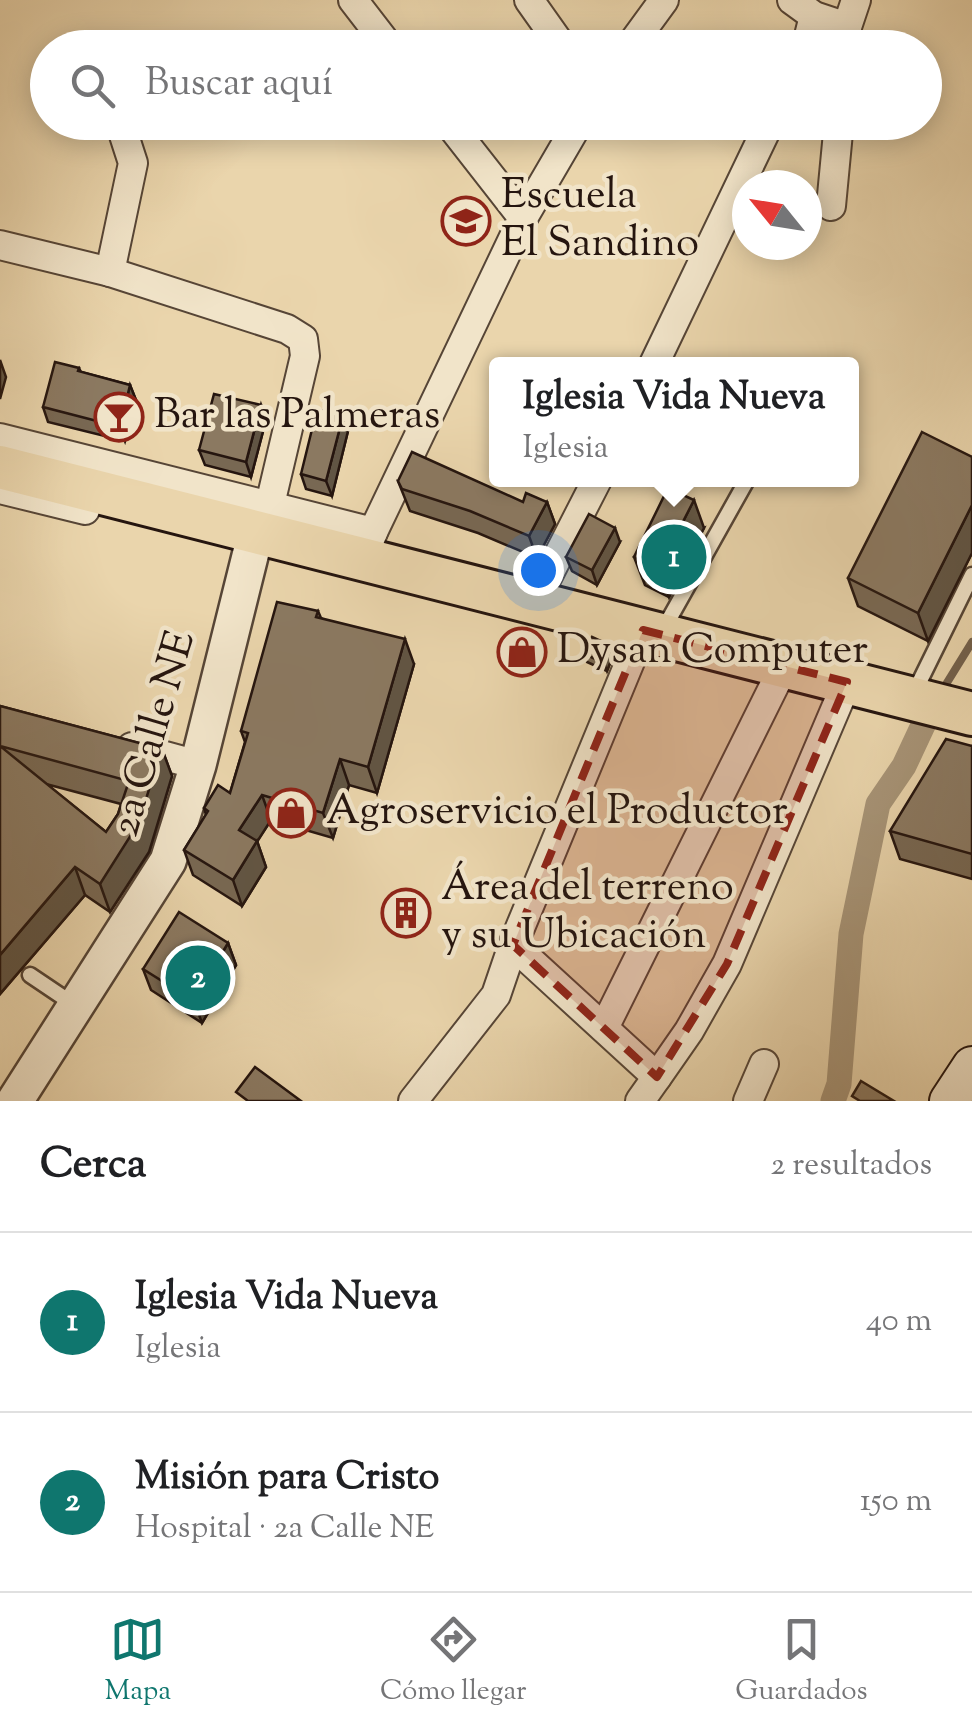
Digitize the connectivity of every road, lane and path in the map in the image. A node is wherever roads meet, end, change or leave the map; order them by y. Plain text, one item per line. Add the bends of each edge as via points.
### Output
1 (353, 0) edge
2 (529, 0) edge
3 (664, 0) edge
4 (803, 8) edge
5 (849, 25) edge
6 (376, 30) edge
7 (550, 30) edge
8 (642, 30) edge
9 (126, 140) edge
10 (462, 140) edge
11 (568, 140) edge
12 (761, 140) edge
13 (837, 140) edge
14 (832, 206) dead end
15 (523, 218) junction
16 (0, 245) edge
17 (110, 272) junction
18 (657, 357) edge
19 (0, 438) edge
20 (0, 468) edge
21 (592, 487) edge
22 (743, 487) edge
23 (0, 489) edge
24 (260, 531) junction
25 (368, 546) junction
26 (972, 576) edge
27 (534, 603) junction
28 (651, 632) junction
29 (784, 666) junction
30 (847, 682) junction
31 (912, 698) junction
32 (972, 714) edge
33 (100, 739) edge
34 (198, 765) junction
35 (512, 945) junction
36 (30, 975) dead end
37 (76, 1007) junction
38 (604, 1028) junction
39 (764, 1064) dead end
40 (972, 1066) edge
41 (658, 1077) junction
42 (16, 1101) edge
43 (412, 1101) edge
44 (640, 1101) edge
45 (748, 1101) edge
46 (950, 1101) edge

1 - 6 street
2 - 7 street
3 - 8 street
4 - 5 street
9 - 17 street via 133,163
10 - 15 street
11 - 15 street
12 - 18 street
13 - 14 street
15 - 25 street
16 - 17 street
17 - 24 street via 287,329 303,340 305,356
19 - 24 street
20 - 24 main road
21 - 27 street
22 - 28 lane
23 - 24 street
24 - 25 main road
24 - 34 street, 2a Calle NE
25 - 27 main road
26 - 31 lane
27 - 28 main road
28 - 29 main road
28 - 35 street
29 - 30 main road
29 - 38 street
30 - 31 main road
30 - 41 street via 727,964
31 - 32 main road
33 - 34 street
34 - 37 street, 2a Calle NE via 168,861
35 - 38 street
35 - 43 street via 496,995
36 - 37 lane
37 - 42 street, 2a Calle NE
38 - 41 street
39 - 45 street
40 - 46 main road
41 - 44 street

